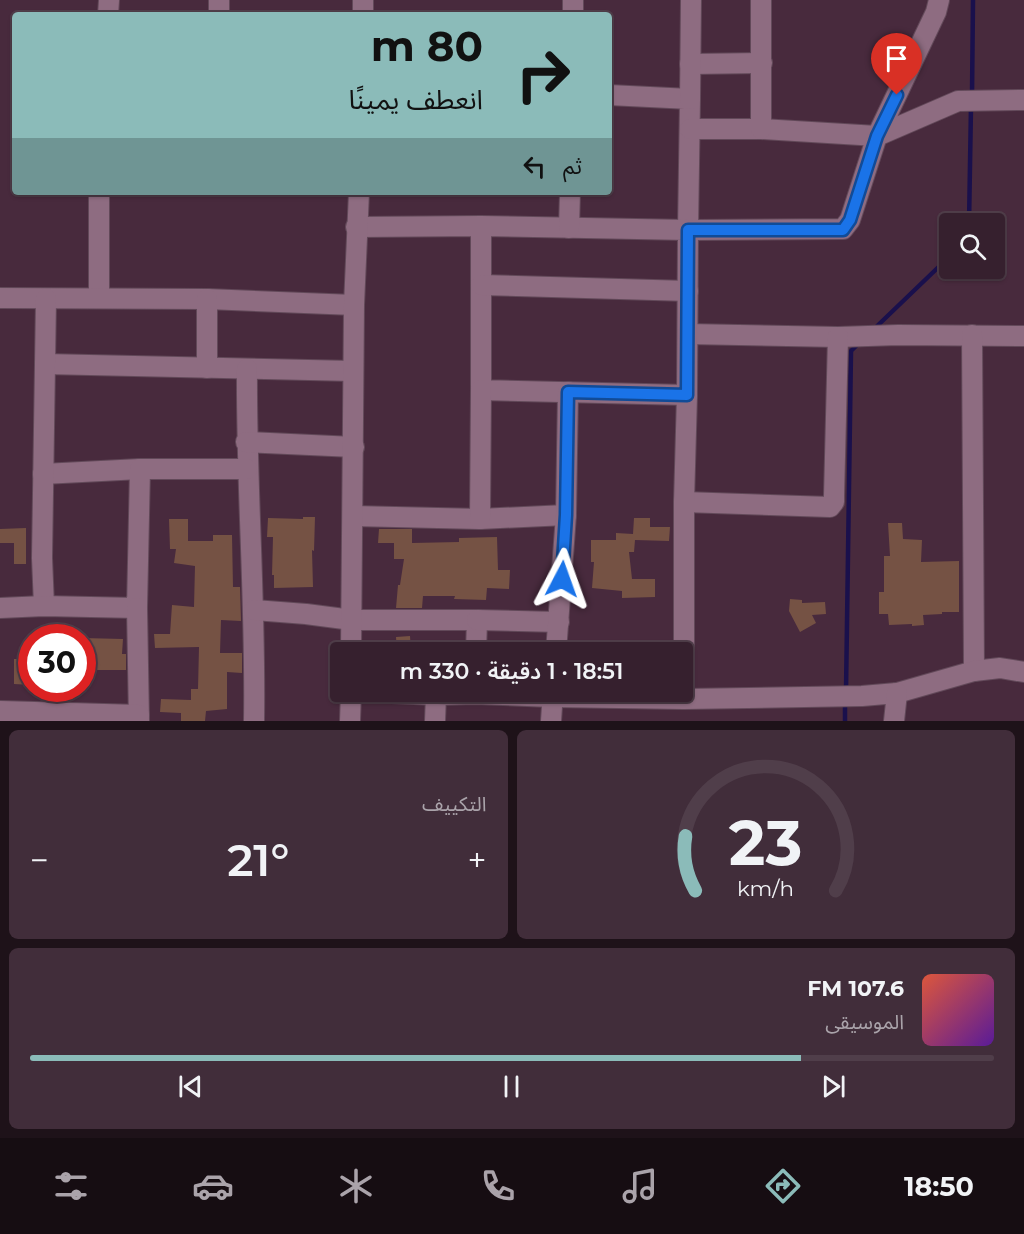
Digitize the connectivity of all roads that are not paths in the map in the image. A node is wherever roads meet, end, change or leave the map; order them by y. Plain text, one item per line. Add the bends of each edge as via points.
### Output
1 (691, 0) edge
2 (762, 0) edge
3 (939, 0) edge
4 (762, 63) junction
5 (690, 64) junction
6 (612, 95) edge
7 (690, 99) junction
8 (1024, 100) edge
9 (690, 129) junction
10 (761, 129) junction
11 (877, 136) junction
12 (99, 195) edge
13 (359, 195) edge
14 (570, 195) edge
15 (481, 226) junction
16 (356, 227) junction
17 (569, 228) junction
18 (688, 230) junction
19 (481, 285) junction
20 (688, 291) junction
21 (99, 297) junction
22 (0, 298) edge
23 (46, 299) junction
24 (207, 300) junction
25 (354, 305) junction
26 (687, 334) junction
27 (972, 335) junction
28 (1024, 336) edge
29 (838, 337) junction
30 (45, 364) junction
31 (207, 368) junction
32 (247, 369) junction
33 (353, 371) junction
34 (481, 390) junction
35 (568, 392) junction
36 (687, 395) junction
37 (246, 442) junction
38 (354, 447) junction
39 (140, 469) junction
40 (247, 469) junction
41 (42, 474) junction
42 (684, 502) junction
43 (566, 515) junction
44 (353, 516) junction
45 (480, 519) junction
46 (44, 606) junction
47 (0, 608) edge
48 (137, 608) junction
49 (254, 610) junction
50 (352, 620) junction
51 (477, 620) junction
52 (559, 622) junction
53 (351, 642) edge
54 (476, 642) edge
55 (557, 642) edge
56 (684, 642) edge
57 (974, 671) junction
58 (1024, 672) edge
59 (897, 693) junction
60 (693, 699) edge
61 (351, 702) edge
62 (436, 702) edge
63 (552, 702) edge
64 (0, 711) edge
65 (139, 718) edge
66 (254, 721) edge
67 (350, 721) edge
68 (435, 721) edge
69 (551, 721) edge
70 (894, 721) edge

1 - 5 street
2 - 4 street
3 - 11 street
4 - 5 street
4 - 10 street
5 - 7 street
6 - 7 street
7 - 9 street
8 - 11 street via 958,100
9 - 10 street
9 - 18 street
10 - 11 street
11 - 18 street via 850,220 843,230
12 - 21 street
13 - 16 street
14 - 17 street
15 - 16 street
15 - 17 street
15 - 19 street
16 - 25 street
17 - 18 street
18 - 20 street
19 - 20 street
19 - 34 street
20 - 26 street
21 - 23 street
21 - 24 street
22 - 23 street
23 - 30 street
24 - 25 street
24 - 31 street
25 - 33 street
26 - 29 street
26 - 36 street
27 - 28 street
27 - 29 street
27 - 57 street
29 - 42 street via 834,496 830,507
30 - 31 street
30 - 41 street
31 - 32 street
32 - 33 street
32 - 37 street
33 - 38 street
34 - 35 street
34 - 45 street
35 - 36 street
35 - 43 street
36 - 42 street
37 - 38 street
37 - 40 street
38 - 44 street
39 - 40 street
39 - 41 street
39 - 48 street
40 - 49 street
41 - 46 street
42 - 56 street
43 - 45 street
43 - 52 street
44 - 45 street
44 - 50 street
46 - 47 street
46 - 48 street
48 - 65 street
49 - 50 street
49 - 66 street
50 - 51 street
50 - 53 street
51 - 52 street
51 - 54 street
52 - 55 street
57 - 58 street via 1000,668
57 - 59 street
59 - 60 street
59 - 70 street
61 - 67 street
62 - 68 street
63 - 69 street
64 - 65 street

